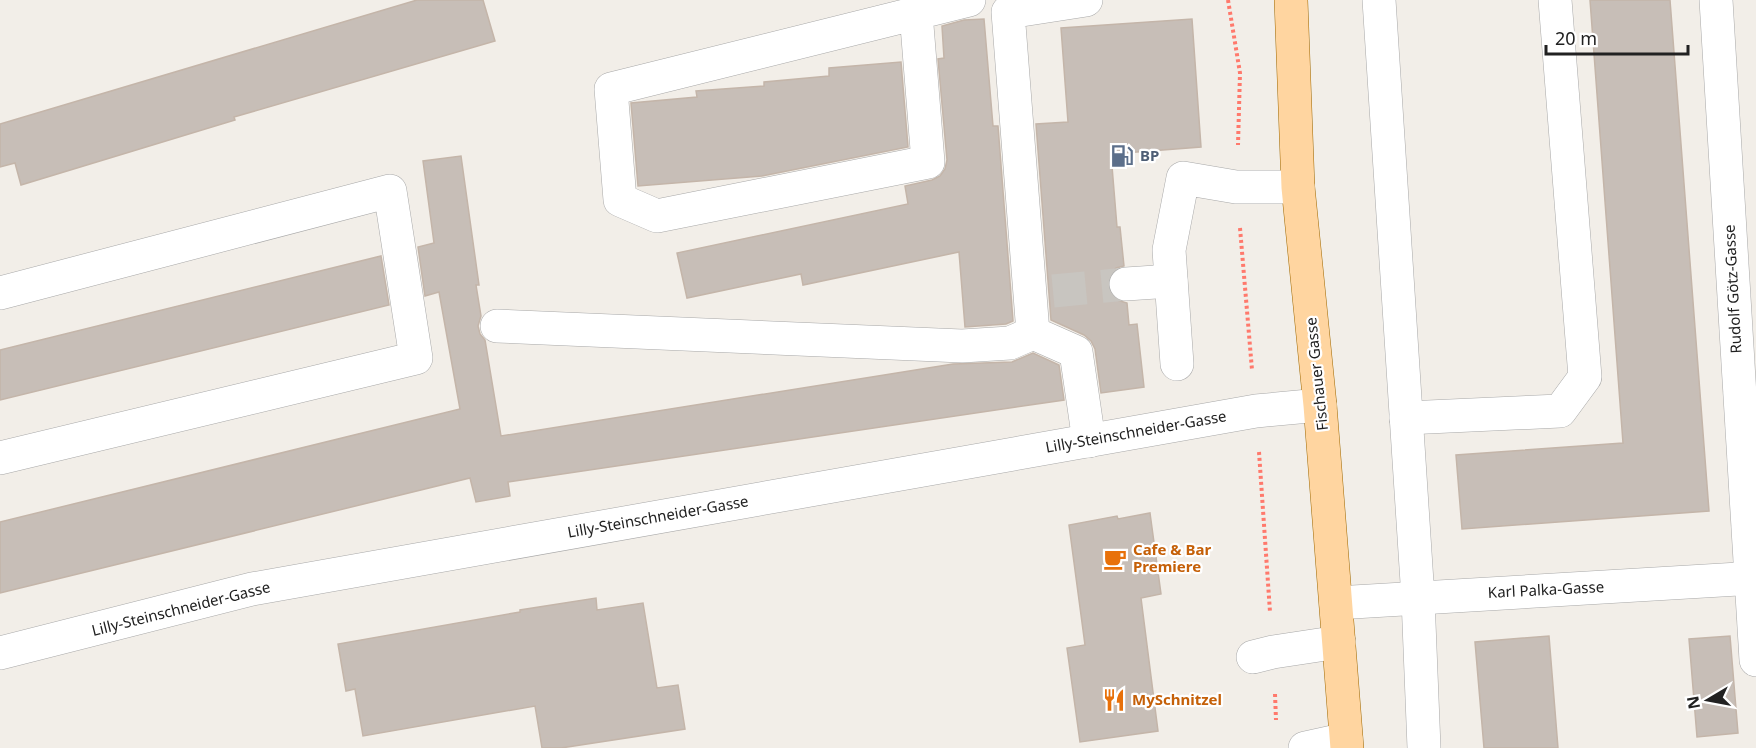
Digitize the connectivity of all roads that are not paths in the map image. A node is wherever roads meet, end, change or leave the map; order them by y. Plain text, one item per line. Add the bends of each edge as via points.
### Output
1 (969, 0) edge
2 (1086, 0) edge
3 (1291, 0) edge
4 (1378, 0) edge
5 (1555, 0) edge
6 (1716, 0) edge
7 (994, 6) edge
8 (916, 13) junction
9 (1298, 187) junction
10 (1171, 281) junction
11 (1126, 284) tunnel mouth
12 (0, 293) edge
13 (497, 326) dead end
14 (1033, 333) junction
15 (1178, 364) dead end
16 (1320, 405) junction
17 (1406, 418) junction
18 (1089, 441) junction
19 (0, 458) edge
20 (1753, 578) edge
21 (1418, 598) junction
22 (1336, 603) junction
23 (1339, 642) junction
24 (0, 654) edge
25 (1253, 657) dead end
26 (1756, 660) edge
27 (1346, 744) edge
28 (1305, 748) edge
29 (1424, 748) edge

1 - 8 street
2 - 7 street
3 - 9 main road, Fischauer Gasse
4 - 17 street
5 - 17 street via 1585,376 1560,411
6 - 20 street, Rudolf Götz-Gasse
7 - 14 street via 1041,292
8 - 8 street via 611,89 620,200 657,216 928,162
9 - 10 street via 1236,187 1183,178 1168,250
9 - 16 main road, Fischauer Gasse
10 - 11 street
10 - 15 street
12 - 19 street via 390,190 416,358
13 - 14 street via 962,346 1010,343
14 - 18 street via 1076,352
16 - 18 street, Lilly-Steinschneider-Gasse via 1256,411
16 - 22 main road, Fischauer Gasse
17 - 21 street
18 - 24 street, Lilly-Steinschneider-Gasse via 252,589
20 - 21 street, Karl Palka-Gasse
20 - 26 street, Rudolf Götz-Gasse
21 - 22 street, Karl Palka-Gasse
21 - 29 street
22 - 23 main road, Fischauer Gasse
23 - 25 street
23 - 27 main road, Fischauer Gasse
27 - 28 street

